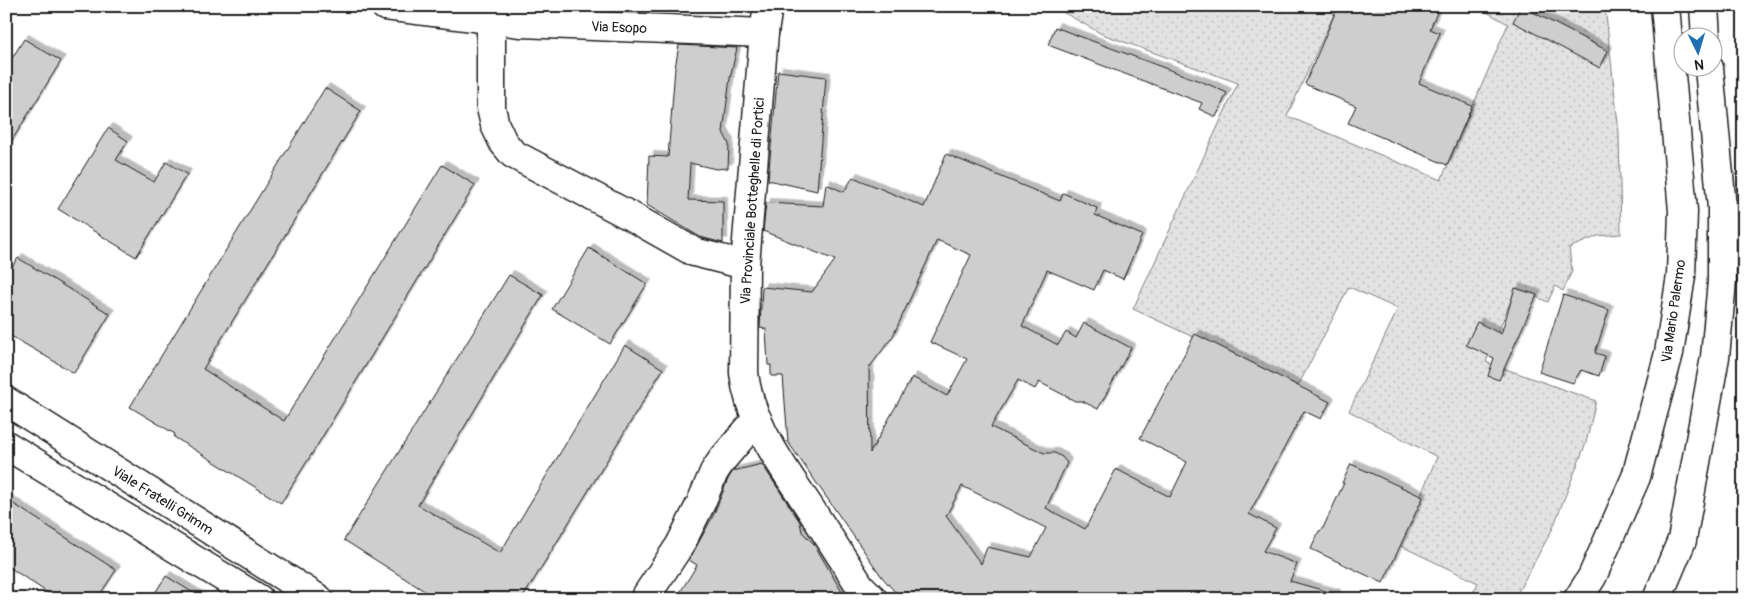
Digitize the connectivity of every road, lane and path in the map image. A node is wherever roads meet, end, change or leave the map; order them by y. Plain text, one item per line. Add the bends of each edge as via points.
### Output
1 (385, 6) edge
2 (768, 6) edge
3 (1665, 6) edge
4 (1704, 6) edge
5 (491, 19) junction
6 (1705, 28) edge
7 (764, 33) junction
8 (1710, 78) edge
9 (745, 265) junction
10 (6, 401) edge
11 (757, 419) junction
12 (6, 445) edge
13 (259, 599) edge
14 (319, 599) edge
15 (644, 599) edge
16 (873, 599) edge
17 (1578, 599) edge
18 (1657, 599) edge

1 - 5 street, Via Esopo
2 - 7 street, Via Provinciale Botteghelle di Portici
3 - 17 street, Via Mario Palermo via 1683,211 1681,276 1668,353 1636,477 1592,577
4 - 6 street
5 - 7 street, Via Esopo
5 - 9 street via 491,108 503,142 513,154 694,252
7 - 9 street, Via Provinciale Botteghelle di Portici
8 - 18 street via 1722,208 1721,290 1715,356 1682,540
9 - 11 street, Via Provinciale Botteghelle di Portici via 744,373 746,390
10 - 14 street, Viale Fratelli Grimm
11 - 15 street via 714,472 680,545
11 - 16 street, Via Provinciale Botteghelle di Portici via 778,458 860,586
12 - 13 street

